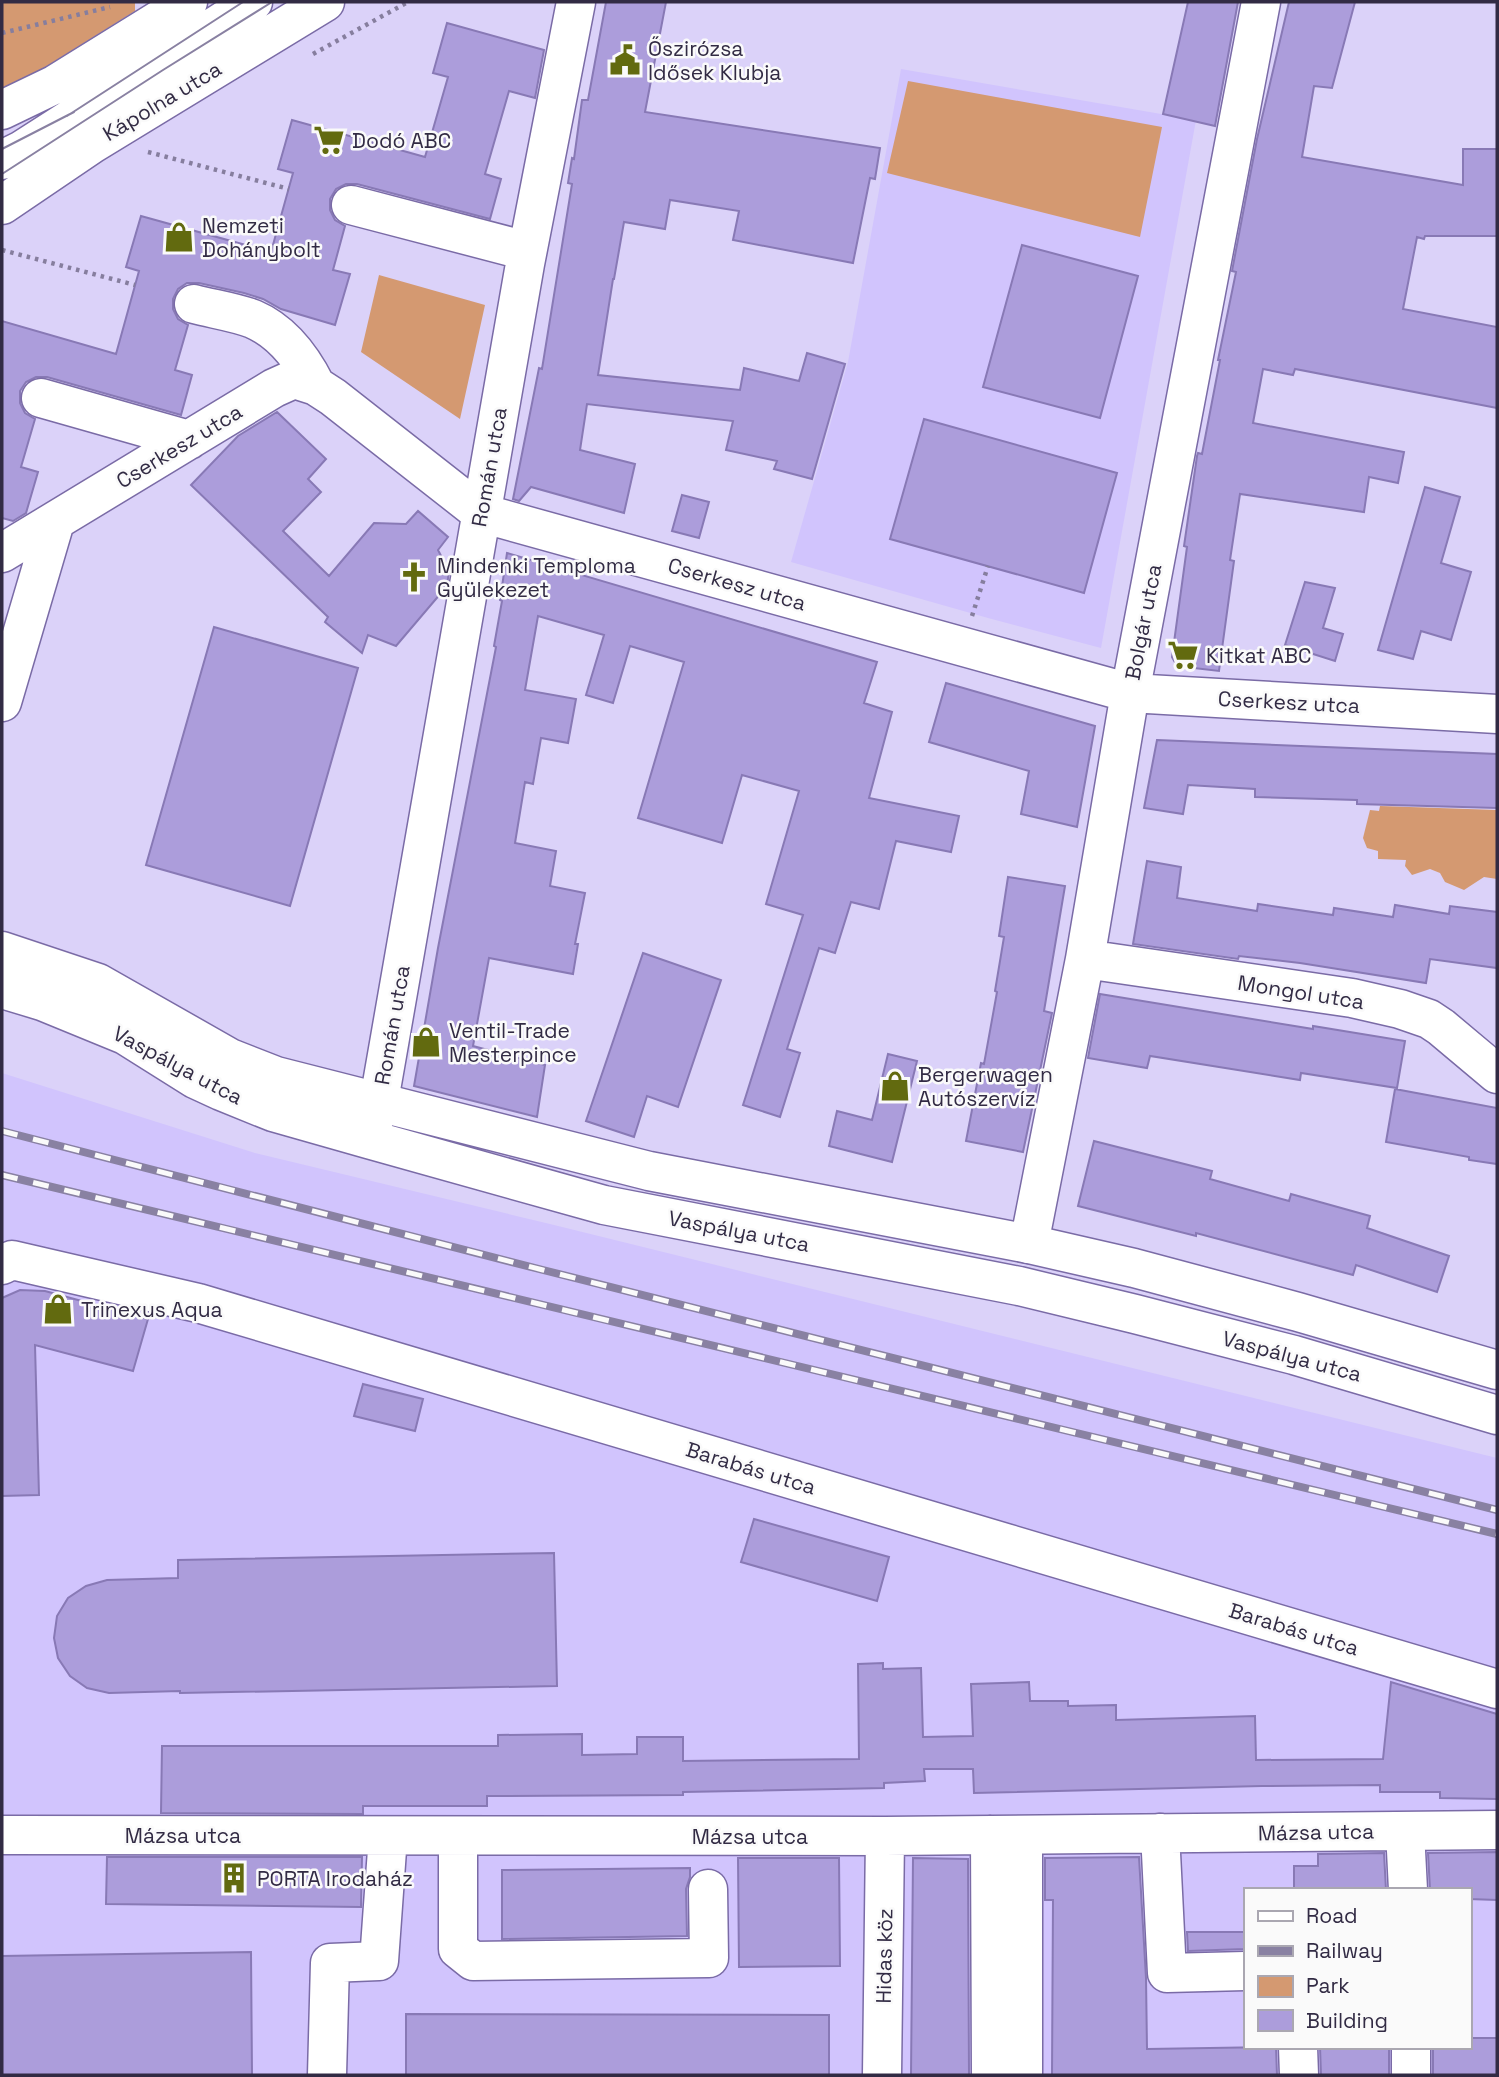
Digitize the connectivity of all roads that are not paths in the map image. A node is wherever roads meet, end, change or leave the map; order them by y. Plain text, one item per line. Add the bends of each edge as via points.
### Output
1 (188, 2) edge
2 (253, 2) edge
3 (325, 2) edge
4 (576, 2) edge
5 (1261, 2) edge
6 (2, 110) edge
7 (2, 160) edge
8 (2, 205) edge
9 (351, 205) dead end
10 (527, 251) junction
11 (194, 304) dead end
12 (316, 386) junction
13 (41, 398) dead end
14 (189, 440) junction
15 (481, 513) junction
16 (21, 537) edge
17 (1130, 693) junction
18 (2, 702) edge
19 (1497, 713) edge
20 (2, 951) edge
21 (1085, 959) junction
22 (2, 989) edge
23 (1497, 1074) edge
24 (379, 1101) junction
25 (368, 1139) junction
26 (860, 1212) junction
27 (1028, 1244) junction
28 (852, 1253) junction
29 (2, 1265) edge
30 (1019, 1286) junction
31 (1497, 1370) edge
32 (1497, 1415) edge
33 (1497, 1689) edge
34 (1497, 1830) edge
35 (1405, 1831) junction
36 (1160, 1833) junction
37 (2, 1835) edge
38 (1007, 1835) junction
39 (388, 1836) junction
40 (458, 1836) junction
41 (885, 1836) junction
42 (1408, 1888) edge
43 (708, 1889) dead end
44 (1244, 1971) edge
45 (1298, 2049) edge
46 (1411, 2049) edge
47 (327, 2075) edge
48 (882, 2075) edge
49 (990, 2075) edge
50 (1023, 2075) edge
51 (1299, 2075) edge
52 (1411, 2075) edge

1 - 6 street via 56,84
2 - 7 street, Kápolna utca
3 - 8 street, Kápolna utca via 92,144
4 - 10 street, Román utca
5 - 17 street, Bolgár utca
9 - 10 street
10 - 15 street, Román utca
11 - 12 street via 253,319 278,335 305,364
12 - 14 street, Cserkesz utca via 295,379 286,382
12 - 15 street, Cserkesz utca
13 - 14 street
14 - 16 street, Cserkesz utca
15 - 17 street, Cserkesz utca
15 - 24 street, Román utca
16 - 18 street, Cserkesz utca
17 - 19 street, Cserkesz utca
17 - 21 street, Bolgár utca
20 - 24 street, Vaspálya utca via 98,983 230,1058 276,1076
21 - 23 street, Mongol utca via 1400,1009 1441,1027
21 - 27 street, Bolgár utca
22 - 25 street, Vaspálya utca via 125,1035 195,1079 273,1112
24 - 25 street, Román utca
24 - 26 street, Vaspálya utca via 649,1171
25 - 28 street, Vaspálya utca via 604,1205
26 - 27 street, Vaspálya utca
26 - 28 street
27 - 30 street, Bolgár utca
27 - 31 street, Vaspálya utca via 1172,1278
28 - 30 street, Vaspálya utca
29 - 33 street, Barabás utca via 12,1260 198,1303
30 - 32 street, Vaspálya utca via 1293,1355
34 - 35 street, Mázsa utca
35 - 36 street, Mázsa utca
35 - 42 street
36 - 38 street, Mázsa utca
36 - 44 street via 1167,1973
37 - 39 street, Mázsa utca
38 - 41 street, Mázsa utca
38 - 49 street
38 - 50 street
39 - 40 street, Mázsa utca
39 - 47 street via 379,1961 330,1963
40 - 41 street, Mázsa utca
40 - 43 street via 458,1949 473,1961 709,1958
41 - 48 street, Hidas köz
45 - 51 street
46 - 52 street

